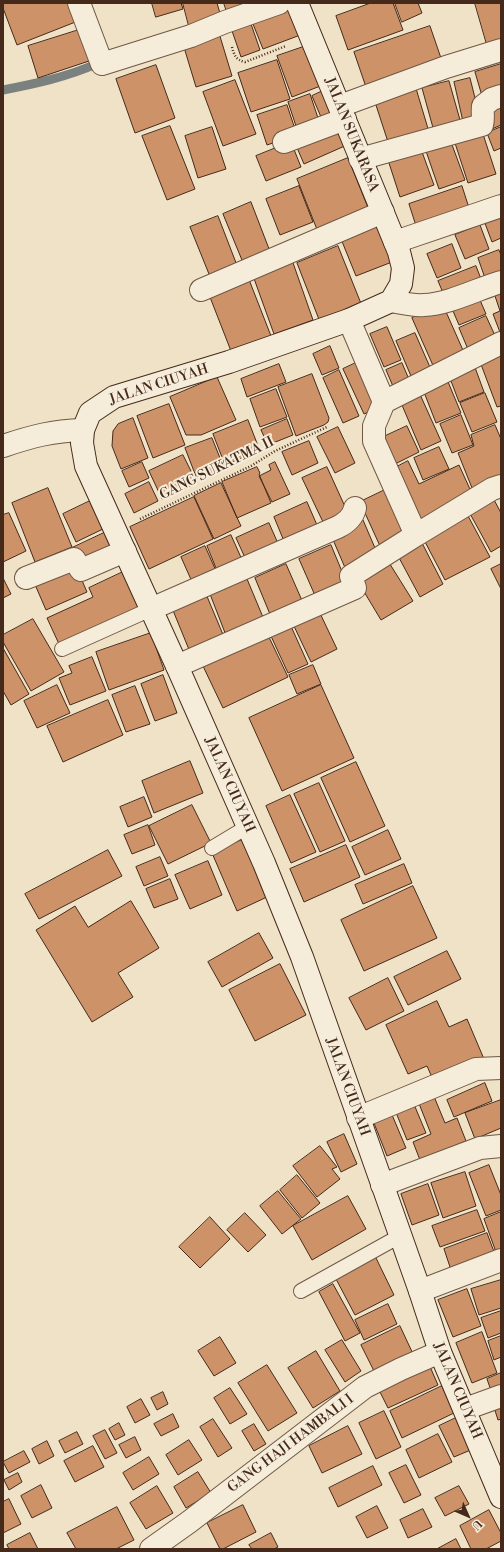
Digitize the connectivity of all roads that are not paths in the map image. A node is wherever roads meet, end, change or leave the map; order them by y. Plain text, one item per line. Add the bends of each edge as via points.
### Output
1 (79, 3) edge
2 (279, 3) edge
3 (297, 3) edge
4 (501, 50) edge
5 (501, 96) edge
6 (342, 112) junction
7 (284, 142) dead end
8 (360, 159) junction
9 (501, 206) edge
10 (383, 212) junction
11 (395, 242) junction
12 (501, 282) edge
13 (201, 290) dead end
14 (391, 301) junction
15 (349, 320) junction
16 (501, 344) edge
17 (384, 402) junction
18 (83, 430) junction
19 (3, 446) edge
20 (498, 494) edge
21 (355, 508) dead end
22 (416, 535) junction
23 (125, 551) junction
24 (26, 578) dead end
25 (151, 609) junction
26 (62, 649) dead end
27 (177, 666) junction
28 (247, 827) junction
29 (212, 848) dead end
30 (501, 1068) edge
31 (358, 1118) junction
32 (501, 1146) edge
33 (382, 1185) junction
34 (400, 1236) junction
35 (501, 1260) edge
36 (301, 1291) dead end
37 (420, 1291) junction
38 (440, 1352) junction
39 (501, 1396) edge
40 (465, 1409) junction
41 (501, 1497) edge
42 (151, 1549) edge

1 - 2 street via 102,64 191,36
3 - 6 street, JALAN SUKARASA
4 - 6 street via 446,67
5 - 8 street via 483,106 482,125
6 - 7 street
6 - 8 street, JALAN SUKARASA
8 - 10 street, JALAN SUKARASA
9 - 11 street
10 - 11 street, JALAN SUKARASA
10 - 13 street
11 - 14 street, JALAN SUKARASA via 403,268 401,284
12 - 14 street via 450,300 426,305
14 - 15 street, JALAN CIUYAH
15 - 17 street
15 - 18 street, JALAN CIUYAH via 229,362 114,397 90,412
16 - 17 street
17 - 22 street via 374,426 374,441
18 - 19 street via 50,432
18 - 23 street, JALAN CIUYAH via 82,443 86,466
20 - 22 street
21 - 25 street via 351,517 338,528
22 - 27 street via 351,576 355,588
23 - 24 street via 81,570 74,559
23 - 25 street, JALAN CIUYAH
25 - 26 lane
25 - 27 street, JALAN CIUYAH
27 - 28 street, JALAN CIUYAH
28 - 29 lane
28 - 31 street, JALAN CIUYAH via 302,957
30 - 31 street via 476,1069
31 - 33 street, JALAN CIUYAH
32 - 33 street via 480,1148
33 - 34 street, JALAN CIUYAH
34 - 36 lane
34 - 37 street, JALAN CIUYAH
35 - 37 street
37 - 38 street, JALAN CIUYAH
38 - 40 street, JALAN CIUYAH
38 - 42 street, GANG HAJI HAMBALI I via 365,1388
39 - 40 street
40 - 41 street, JALAN CIUYAH

